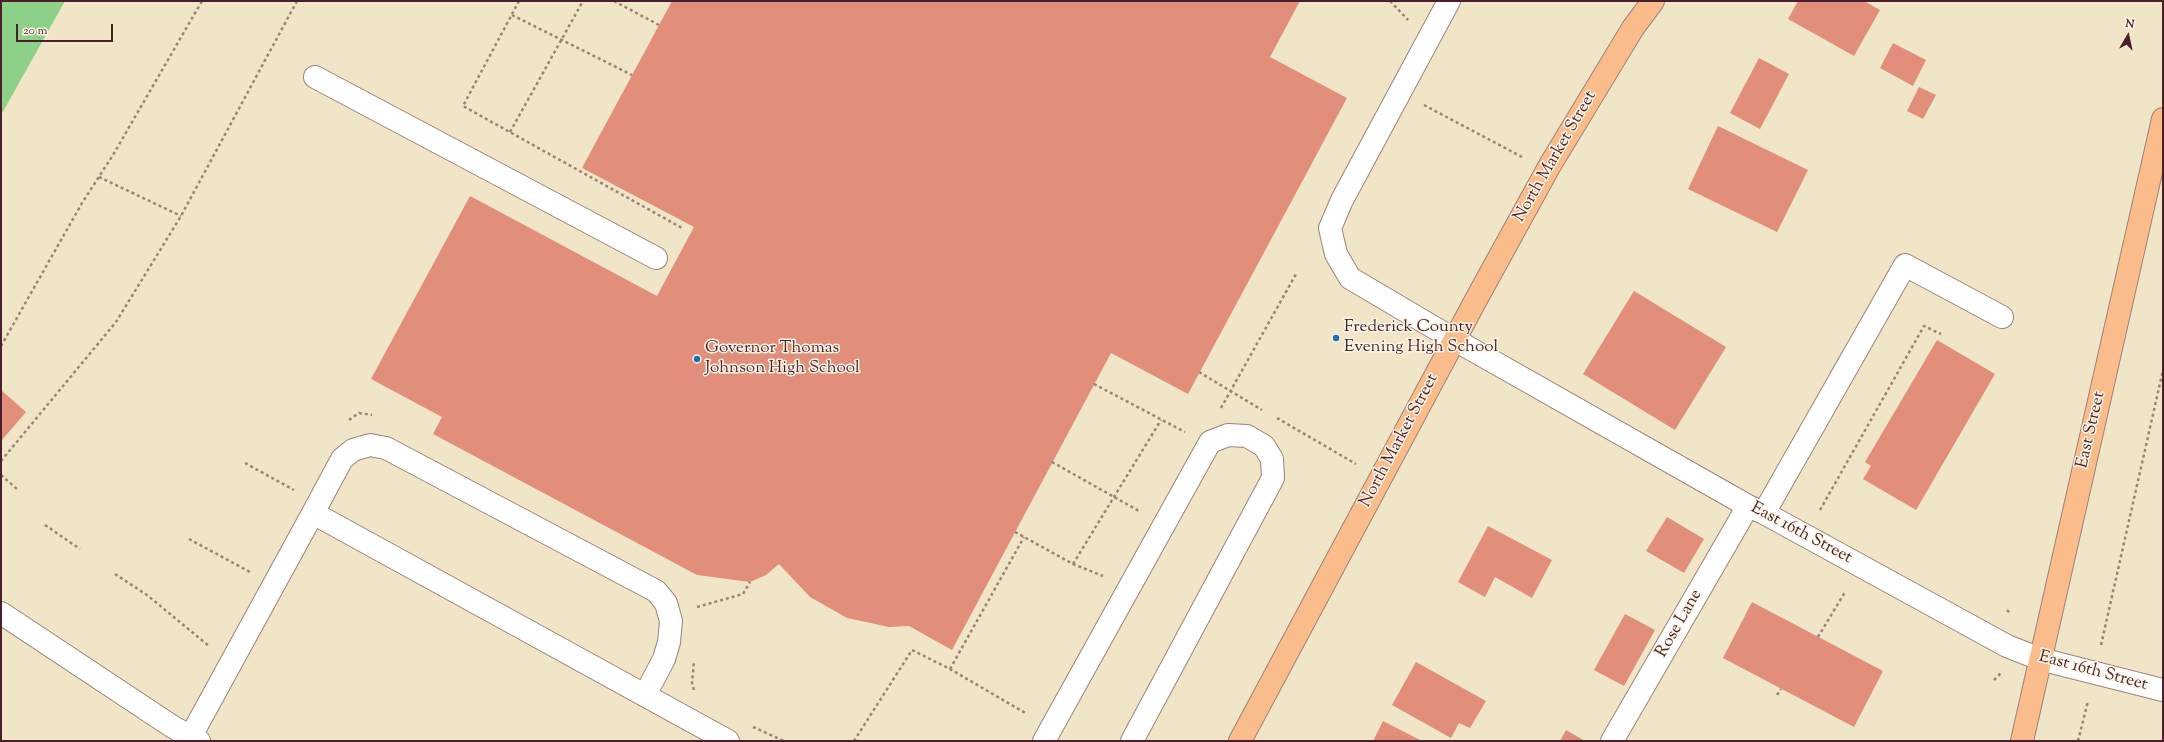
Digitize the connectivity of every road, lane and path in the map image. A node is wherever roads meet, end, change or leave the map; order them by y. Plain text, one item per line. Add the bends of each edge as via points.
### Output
1 (202, 1) edge
2 (296, 1) edge
3 (519, 1) edge
4 (583, 1) edge
5 (614, 1) edge
6 (1390, 1) edge
7 (1449, 1) edge
8 (1653, 1) edge
9 (512, 15) junction
10 (1408, 20) dead end
11 (659, 25) dead end
12 (562, 40) junction
13 (632, 75) dead end
14 (315, 77) dead end
15 (1418, 102) dead end
16 (2163, 118) edge
17 (510, 132) junction
18 (1528, 160) dead end
19 (99, 177) junction
20 (181, 216) junction
21 (682, 228) dead end
22 (656, 258) dead end
23 (1296, 274) dead end
24 (2002, 318) dead end
25 (1941, 334) dead end
26 (1455, 340) junction
27 (1, 346) edge
28 (2163, 370) edge
29 (1199, 372) dead end
30 (1094, 384) dead end
31 (1229, 391) junction
32 (1220, 410) dead end
33 (1263, 410) dead end
34 (1270, 414) dead end
35 (374, 416) dead end
36 (1161, 420) junction
37 (344, 424) dead end
38 (1190, 435) dead end
39 (1, 461) edge
40 (1052, 462) dead end
41 (245, 463) dead end
42 (1359, 466) dead end
43 (1, 475) edge
44 (17, 489) dead end
45 (298, 492) dead end
46 (1115, 496) junction
47 (1756, 510) junction
48 (1820, 510) dead end
49 (1140, 511) dead end
50 (313, 513) junction
51 (45, 525) dead end
52 (1015, 532) dead end
53 (1024, 537) junction
54 (189, 539) dead end
55 (80, 549) dead end
56 (1073, 564) junction
57 (114, 574) dead end
58 (254, 574) dead end
59 (1105, 577) dead end
60 (750, 582) dead end
61 (1845, 592) dead end
62 (692, 601) dead end
63 (697, 607) junction
64 (1, 612) edge
65 (697, 613) dead end
66 (1818, 637) dead end
67 (2102, 641) dead end
68 (214, 650) dead end
69 (695, 658) dead end
70 (2040, 659) junction
71 (950, 669) junction
72 (2001, 672) dead end
73 (1994, 680) dead end
74 (1782, 689) dead end
75 (2163, 690) edge
76 (1777, 695) dead end
77 (645, 696) junction
78 (696, 696) dead end
79 (1028, 715) dead end
80 (2084, 720) dead end
81 (748, 725) dead end
82 (195, 739) edge
83 (728, 741) edge
84 (784, 741) edge
85 (854, 741) edge
86 (1044, 741) edge
87 (1132, 741) edge
88 (1240, 741) edge
89 (1612, 741) edge
90 (2022, 741) edge
91 (2078, 741) edge

1 - 19 path
2 - 20 path
3 - 9 path
4 - 12 path
5 - 11 path
6 - 10 path
7 - 26 street, East 16th Street via 1342,200 1330,228 1336,254 1350,278
8 - 26 main road, North Market Street via 1633,28 1550,165
9 - 12 path
9 - 17 path via 463,106
12 - 13 path
12 - 17 path
14 - 22 street
15 - 18 path
16 - 70 main road, East Street
17 - 21 path
19 - 20 path
19 - 27 path
20 - 39 path via 116,322
23 - 31 path
24 - 47 street, Rose Lane via 1905,265
25 - 48 path via 1924,326
26 - 47 street, East 16th Street
26 - 88 main road, North Market Street
28 - 67 path
29 - 31 path
30 - 36 path
31 - 32 path
31 - 33 path
34 - 42 path
35 - 37 path via 359,413
36 - 38 path
36 - 46 path
40 - 46 path
41 - 45 path
43 - 44 path
46 - 49 path
46 - 56 path
47 - 70 street, East 16th Street via 2007,646
47 - 89 street, Rose Lane
50 - 77 street
50 - 77 street via 342,459 353,450 370,445 386,448 656,591 666,603 671,621 669,642 664,659
50 - 82 street
51 - 55 path
52 - 53 path
53 - 56 path
53 - 71 path
54 - 58 path
56 - 59 path
57 - 68 path via 147,595
60 - 63 path via 743,594
61 - 66 path
62 - 63 path
63 - 65 path
64 - 82 street via 173,727
69 - 78 path via 692,683
70 - 75 street, East 16th Street
70 - 90 main road, East Street
71 - 79 path
71 - 85 path via 912,650
72 - 73 path
74 - 76 path
77 - 83 street
80 - 91 path
81 - 84 path
86 - 87 street via 1210,442 1228,435 1247,436 1264,446 1272,459 1273,478

